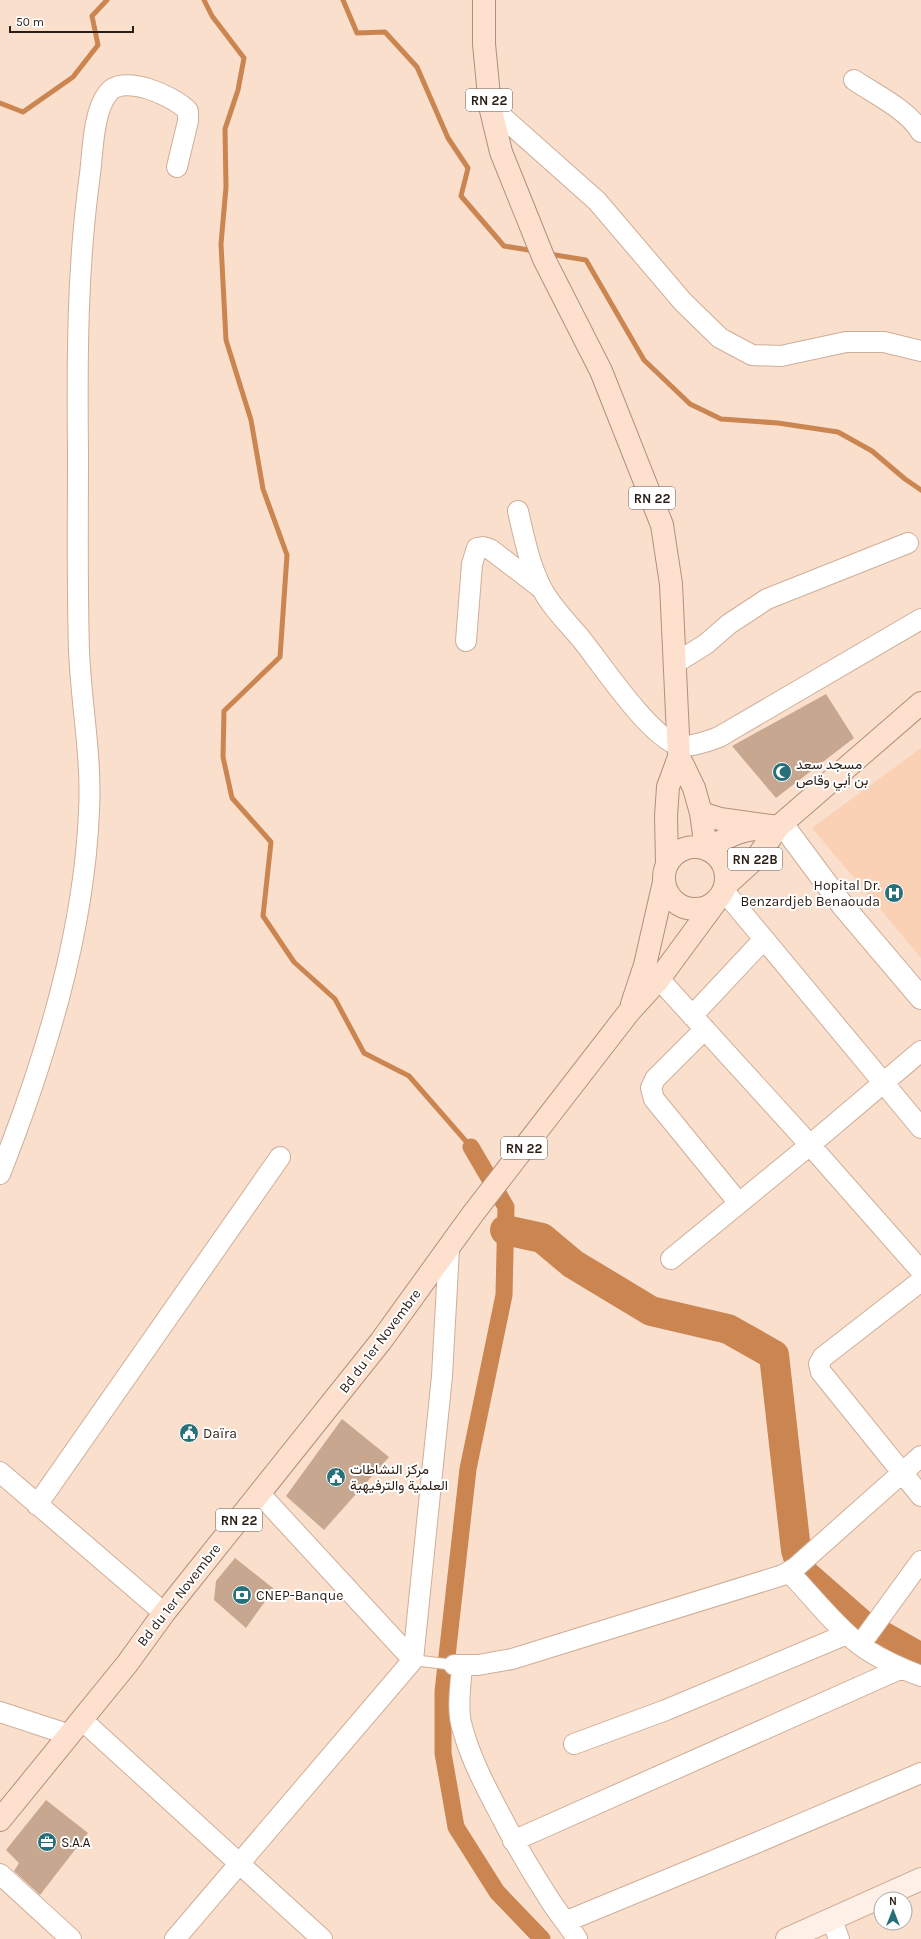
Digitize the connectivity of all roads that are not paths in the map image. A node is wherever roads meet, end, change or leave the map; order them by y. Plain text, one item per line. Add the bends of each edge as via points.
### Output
1 (484, 0) edge
2 (854, 80) dead end
3 (490, 106) junction
4 (921, 132) edge
5 (177, 167) dead end
6 (921, 351) edge
7 (518, 511) dead end
8 (908, 543) dead end
9 (541, 588) junction
10 (921, 619) edge
11 (466, 641) dead end
12 (674, 664) junction
13 (921, 703) edge
14 (679, 751) junction
15 (701, 813) junction
16 (780, 826) junction
17 (707, 849) junction
18 (665, 873) junction
19 (722, 893) junction
20 (764, 938) junction
21 (659, 979) junction
22 (919, 993) edge
23 (629, 1012) junction
24 (698, 1023) junction
25 (921, 1051) edge
26 (882, 1082) junction
27 (921, 1128) edge
28 (810, 1145) junction
29 (280, 1157) dead end
30 (0, 1174) edge
31 (738, 1202) junction
32 (449, 1249) junction
33 (670, 1259) dead end
34 (921, 1271) edge
35 (921, 1281) edge
36 (921, 1456) edge
37 (0, 1472) edge
38 (902, 1472) junction
39 (260, 1494) junction
40 (921, 1496) edge
41 (38, 1504) junction
42 (921, 1561) edge
43 (796, 1566) junction
44 (164, 1613) junction
45 (863, 1635) junction
46 (413, 1660) junction
47 (458, 1665) junction
48 (902, 1668) junction
49 (921, 1676) edge
50 (0, 1712) edge
51 (76, 1727) junction
52 (574, 1744) dead end
53 (921, 1773) edge
54 (0, 1820) edge
55 (513, 1841) junction
56 (240, 1864) junction
57 (0, 1874) edge
58 (921, 1879) edge
59 (567, 1921) junction
60 (835, 1929) edge
61 (71, 1939) edge
62 (175, 1939) edge
63 (322, 1939) edge
64 (577, 1939) edge
65 (787, 1939) edge

1 - 3 main road, RN 22 via 484,44
2 - 4 street via 906,115
3 - 6 street via 597,201 683,302 720,338 752,355 781,356 846,342 884,342
3 - 12 main road, RN 22 via 501,152 518,196 544,259 601,371 662,525 671,584
5 - 30 street via 188,121 188,111 182,104 149,89 131,85 118,86 109,91 99,110 83,226 79,300 79,653 88,733 90,809 84,878 62,988
7 - 9 street via 531,563
8 - 12 street via 767,599
9 - 11 street via 490,549 482,546 477,548 472,564
9 - 14 street via 634,706 654,729
10 - 14 street via 719,737
12 - 14 main road, RN 22
13 - 16 main road, RN 22B
14 - 15 main road, RN 22
14 - 18 main road, RN 22 via 668,787
15 - 16 main road via 720,819
15 - 17 main road, RN 22
16 - 17 main road, RN 22B via 745,829
16 - 19 main road, RN 22B via 758,856
16 - 22 street via 843,906
17 - 18 main road via 688,848 677,853
17 - 19 main road via 723,864 726,874
18 - 19 main road via 666,890 678,905 697,910
18 - 23 main road, RN 22 via 645,965
19 - 20 street
19 - 21 main road, RN 22
20 - 24 street
20 - 26 street
21 - 23 main road, RN 22
21 - 24 street
23 - 32 main road, Bd du 1er Novembre / RN 22 via 472,1215
24 - 28 street
24 - 31 street via 655,1079 651,1088 654,1099
25 - 26 street
26 - 27 street
26 - 28 street
28 - 31 street
28 - 34 street
29 - 41 street
31 - 33 street
32 - 39 main road, Bd du 1er Novembre / RN 22 via 381,1341
32 - 46 street via 442,1376
35 - 38 street via 823,1357 819,1364 821,1372
36 - 38 street
37 - 41 street
38 - 40 street
38 - 43 street
39 - 44 main road, Bd du 1er Novembre / RN 22
39 - 46 street
41 - 44 street
42 - 45 street
43 - 45 street
43 - 47 street via 774,1579 512,1659 496,1663
44 - 51 main road, Bd du 1er Novembre / RN 22
45 - 48 street via 878,1657
45 - 52 street
46 - 47 lane
46 - 56 street
47 - 55 street via 461,1722 487,1790
48 - 49 street
48 - 55 street
50 - 51 street
51 - 54 main road, Bd du 1er Novembre / RN 22
51 - 56 street
53 - 59 street
55 - 59 street via 547,1896
56 - 62 street
56 - 63 street
57 - 61 street
58 - 60 main road
59 - 64 street
60 - 65 main road

